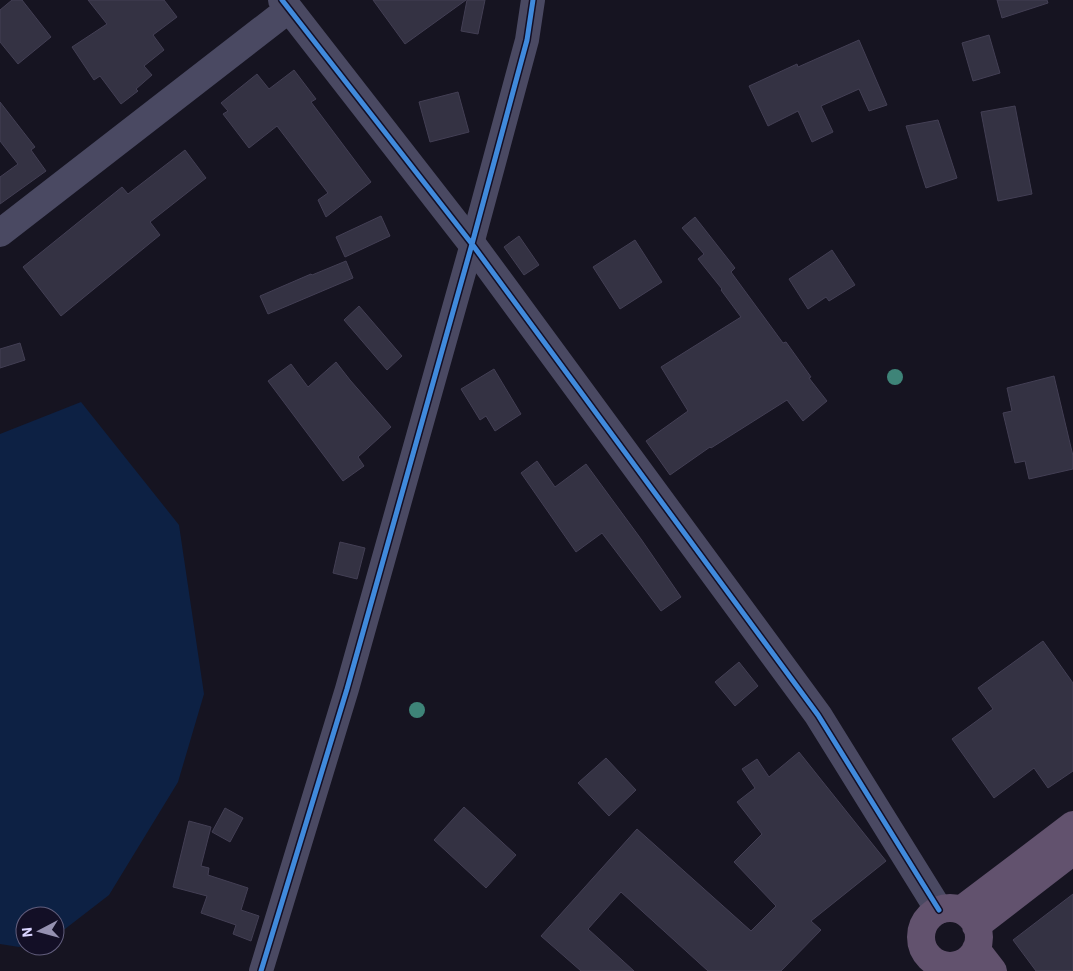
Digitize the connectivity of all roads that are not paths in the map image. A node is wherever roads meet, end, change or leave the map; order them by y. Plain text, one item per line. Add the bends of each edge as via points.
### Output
1 (533, 0) edge
2 (291, 3) edge
3 (0, 234) edge
4 (472, 244) junction
5 (1073, 825) edge
6 (1073, 851) edge
7 (965, 938) edge
8 (924, 964) edge
9 (261, 971) edge
10 (993, 971) edge

1 - 4 street via 527,40
2 - 3 street
2 - 4 street
4 - 7 street via 818,715
4 - 9 street via 347,689
5 - 7 highway
6 - 7 highway
7 - 8 highway via 959,964
7 - 8 highway via 931,915 922,931
7 - 10 highway

